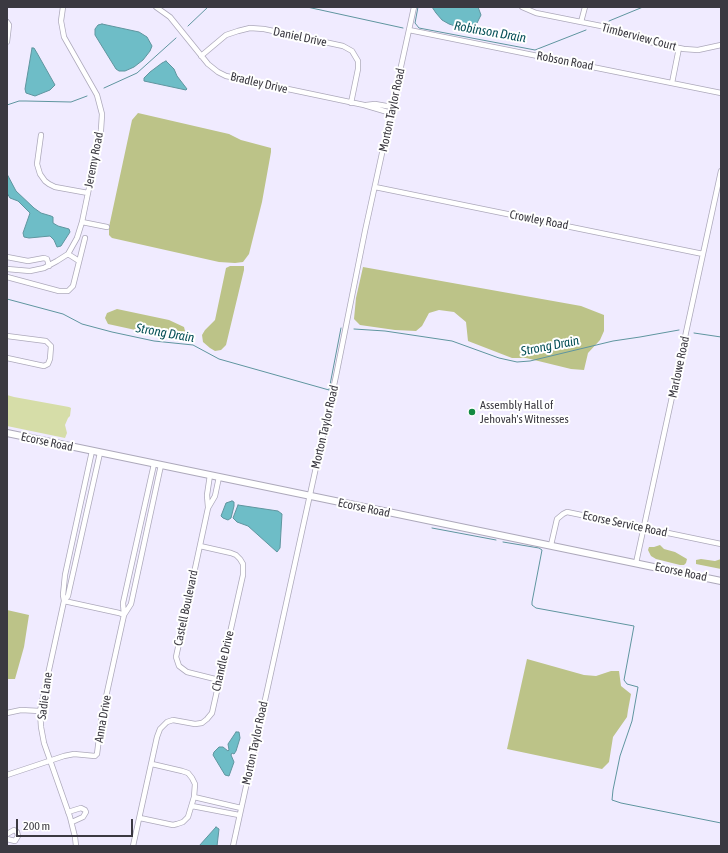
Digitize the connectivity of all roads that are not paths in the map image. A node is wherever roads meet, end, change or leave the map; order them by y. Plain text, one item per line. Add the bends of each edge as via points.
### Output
1 (63, 7) edge
2 (156, 7) edge
3 (414, 7) edge
4 (522, 7) edge
5 (585, 7) edge
6 (7, 22) edge
7 (581, 22) junction
8 (409, 30) junction
9 (7, 42) edge
10 (721, 45) edge
11 (679, 48) junction
12 (201, 56) junction
13 (672, 83) junction
14 (721, 93) edge
15 (351, 103) junction
16 (364, 105) junction
17 (392, 107) junction
18 (391, 113) junction
19 (41, 135) dead end
20 (721, 171) edge
21 (375, 187) junction
22 (88, 193) junction
23 (82, 222) junction
24 (107, 227) dead end
25 (85, 238) dead end
26 (68, 254) junction
27 (703, 254) junction
28 (7, 257) edge
29 (79, 261) junction
30 (49, 266) junction
31 (7, 269) edge
32 (7, 277) edge
33 (7, 336) edge
34 (7, 358) edge
35 (7, 433) edge
36 (92, 451) junction
37 (100, 453) junction
38 (154, 464) junction
39 (161, 465) junction
40 (210, 475) junction
41 (219, 477) junction
42 (309, 496) junction
43 (208, 508) junction
44 (644, 528) junction
45 (721, 544) edge
46 (200, 546) junction
47 (551, 546) junction
48 (636, 563) junction
49 (721, 581) edge
50 (64, 601) junction
51 (124, 615) junction
52 (219, 680) junction
53 (40, 711) junction
54 (7, 713) edge
55 (50, 760) junction
56 (152, 764) junction
57 (7, 775) edge
58 (194, 797) junction
59 (192, 806) junction
60 (241, 808) junction
61 (68, 812) junction
62 (239, 816) junction
63 (140, 818) junction
64 (72, 822) junction
65 (7, 834) edge
66 (7, 839) edge
67 (76, 846) edge
68 (133, 846) edge
69 (233, 846) edge

1 - 22 street, Jeremy Road via 61,22 64,37 97,95 102,114
2 - 12 street, Bradley Drive via 170,17
3 - 8 street, Morton Taylor Road
4 - 7 street, Timberview Court via 536,13
5 - 7 street
6 - 9 street
7 - 11 street, Timberview Court
8 - 13 street, Robson Road
8 - 17 street, Morton Taylor Road
10 - 11 street, Timberview Court via 698,50
11 - 13 street
12 - 15 street, Bradley Drive via 214,69 231,77
12 - 15 street, Daniel Drive via 226,36 250,28 343,46 352,51 358,61
13 - 14 street, Robson Road
15 - 16 street, Bradley Drive
16 - 17 street, Bradley Drive
16 - 18 street, Bradley Drive
17 - 18 street, Morton Taylor Road
18 - 21 street, Morton Taylor Road
19 - 22 street via 37,164 45,181 55,187
20 - 27 street, Marlowe Road
21 - 27 street, Crowley Road
21 - 42 street, Morton Taylor Road via 338,370
22 - 23 street, Jeremy Road
23 - 24 street
23 - 26 street, Jeremy Road
25 - 29 street
26 - 29 street
26 - 30 street, Jeremy Road
27 - 44 street, Marlowe Road
28 - 30 street via 28,261 44,258 47,259
29 - 32 street via 73,286 68,291
30 - 31 street, Jeremy Road via 30,271
33 - 34 street via 46,341 51,346 50,359 44,366
35 - 36 main road, Ecorse Road
36 - 37 main road, Ecorse Road
36 - 50 street, Sadie Lane via 65,575
37 - 38 main road, Ecorse Road
37 - 50 street, Sadie Lane via 70,591
38 - 39 main road, Ecorse Road
38 - 51 street, Anna Drive via 123,603
39 - 40 main road, Ecorse Road
39 - 51 street, Anna Drive via 131,604
40 - 41 main road, Ecorse Road
40 - 43 street, Castell Boulevard
41 - 42 main road, Ecorse Road
41 - 43 street, Castell Boulevard
42 - 47 main road, Ecorse Road
42 - 60 street, Morton Taylor Road
43 - 46 street, Castell Boulevard
44 - 45 street, Ecorse Service Road
44 - 47 street, Ecorse Service Road via 565,513 557,519
44 - 48 street, Marlowe Road
46 - 52 street, Castell Boulevard via 176,660 187,672
46 - 52 street, Chandle Drive via 234,554 240,559 243,567
47 - 48 main road, Ecorse Road
48 - 49 main road, Ecorse Road
50 - 51 street
50 - 53 street, Sadie Lane
51 - 55 street, Anna Drive via 102,715 97,754 74,754
52 - 56 street, Chandle Drive via 209,717 199,723 176,720 164,724 158,735
53 - 54 street via 21,710
53 - 55 street, Sadie Lane via 42,734
55 - 57 street, Anna Drive
55 - 61 street, Sadie Lane
56 - 58 street via 188,773 195,784
56 - 63 street, Chandle Drive
58 - 59 street
58 - 60 street
59 - 62 street
59 - 63 street via 183,822 173,825
60 - 62 street, Morton Taylor Road
61 - 64 street, Sadie Lane
61 - 64 street via 81,808 86,812 83,817
62 - 69 street, Morton Taylor Road
63 - 68 street, Chandle Drive
64 - 67 street, Sadie Lane
65 - 66 street via 14,830 18,836 15,841

